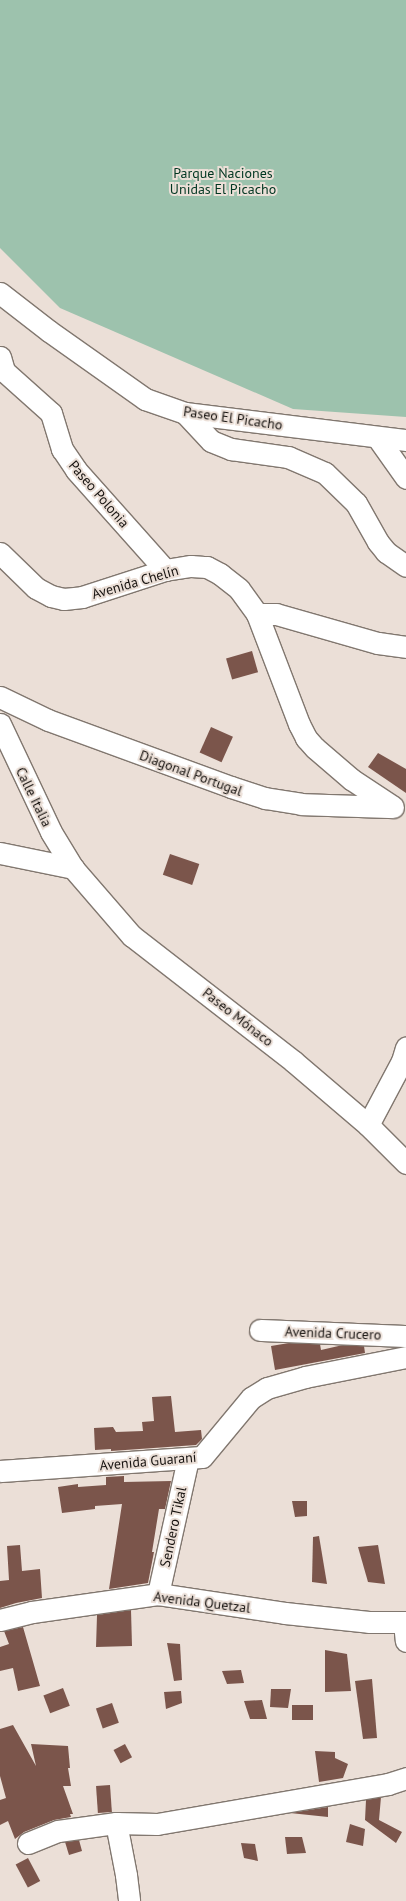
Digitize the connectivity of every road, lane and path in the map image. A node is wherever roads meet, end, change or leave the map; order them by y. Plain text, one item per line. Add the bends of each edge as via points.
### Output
1 (0, 293) edge
2 (0, 357) edge
3 (185, 413) junction
4 (377, 436) junction
5 (406, 440) edge
6 (406, 478) edge
7 (0, 553) edge
8 (406, 566) edge
9 (165, 570) junction
10 (257, 614) junction
11 (406, 647) edge
12 (0, 697) edge
13 (0, 724) edge
14 (399, 808) edge
15 (0, 853) edge
16 (73, 868) junction
17 (406, 1048) edge
18 (368, 1125) junction
19 (406, 1163) edge
20 (260, 1330) dead end
21 (406, 1336) edge
22 (406, 1357) edge
23 (188, 1460) junction
24 (0, 1471) edge
25 (158, 1594) junction
26 (0, 1620) edge
27 (405, 1629) edge
28 (406, 1778) edge
29 (116, 1823) junction
30 (28, 1844) dead end
31 (129, 1901) edge

1 - 3 street, Paseo El Picacho via 146,399
2 - 9 street, Paseo Polonia via 4,371 51,413 62,449 76,470
3 - 4 street, Paseo El Picacho
3 - 8 street via 211,440 231,449 288,456 325,473 356,503 386,552
4 - 5 street, Paseo El Picacho
4 - 6 street
7 - 9 street, Avenida Chelín via 36,588 64,599 82,597
9 - 10 street, Avenida Chelín via 191,566 206,567 239,589
10 - 11 street via 276,614 378,643
10 - 14 street via 306,738 351,779
12 - 14 street, Diagonal Portugal via 48,720 265,798 301,804
13 - 16 street, Calle Italia via 51,832
15 - 16 street
16 - 18 street, Paseo Mónaco via 132,936 294,1061
17 - 18 street via 402,1061
18 - 19 street, Paseo Mónaco
20 - 21 street, Avenida Crucero
22 - 23 street, Avenida Guaraní via 305,1377 267,1388 251,1398 202,1457
23 - 24 street, Avenida Guaraní
23 - 25 street, Sendero Tikal
25 - 26 street, Avenida Quetzal via 32,1612
25 - 27 street, Avenida Quetzal
28 - 29 street via 388,1784 156,1824
29 - 30 street via 58,1831
29 - 31 street

